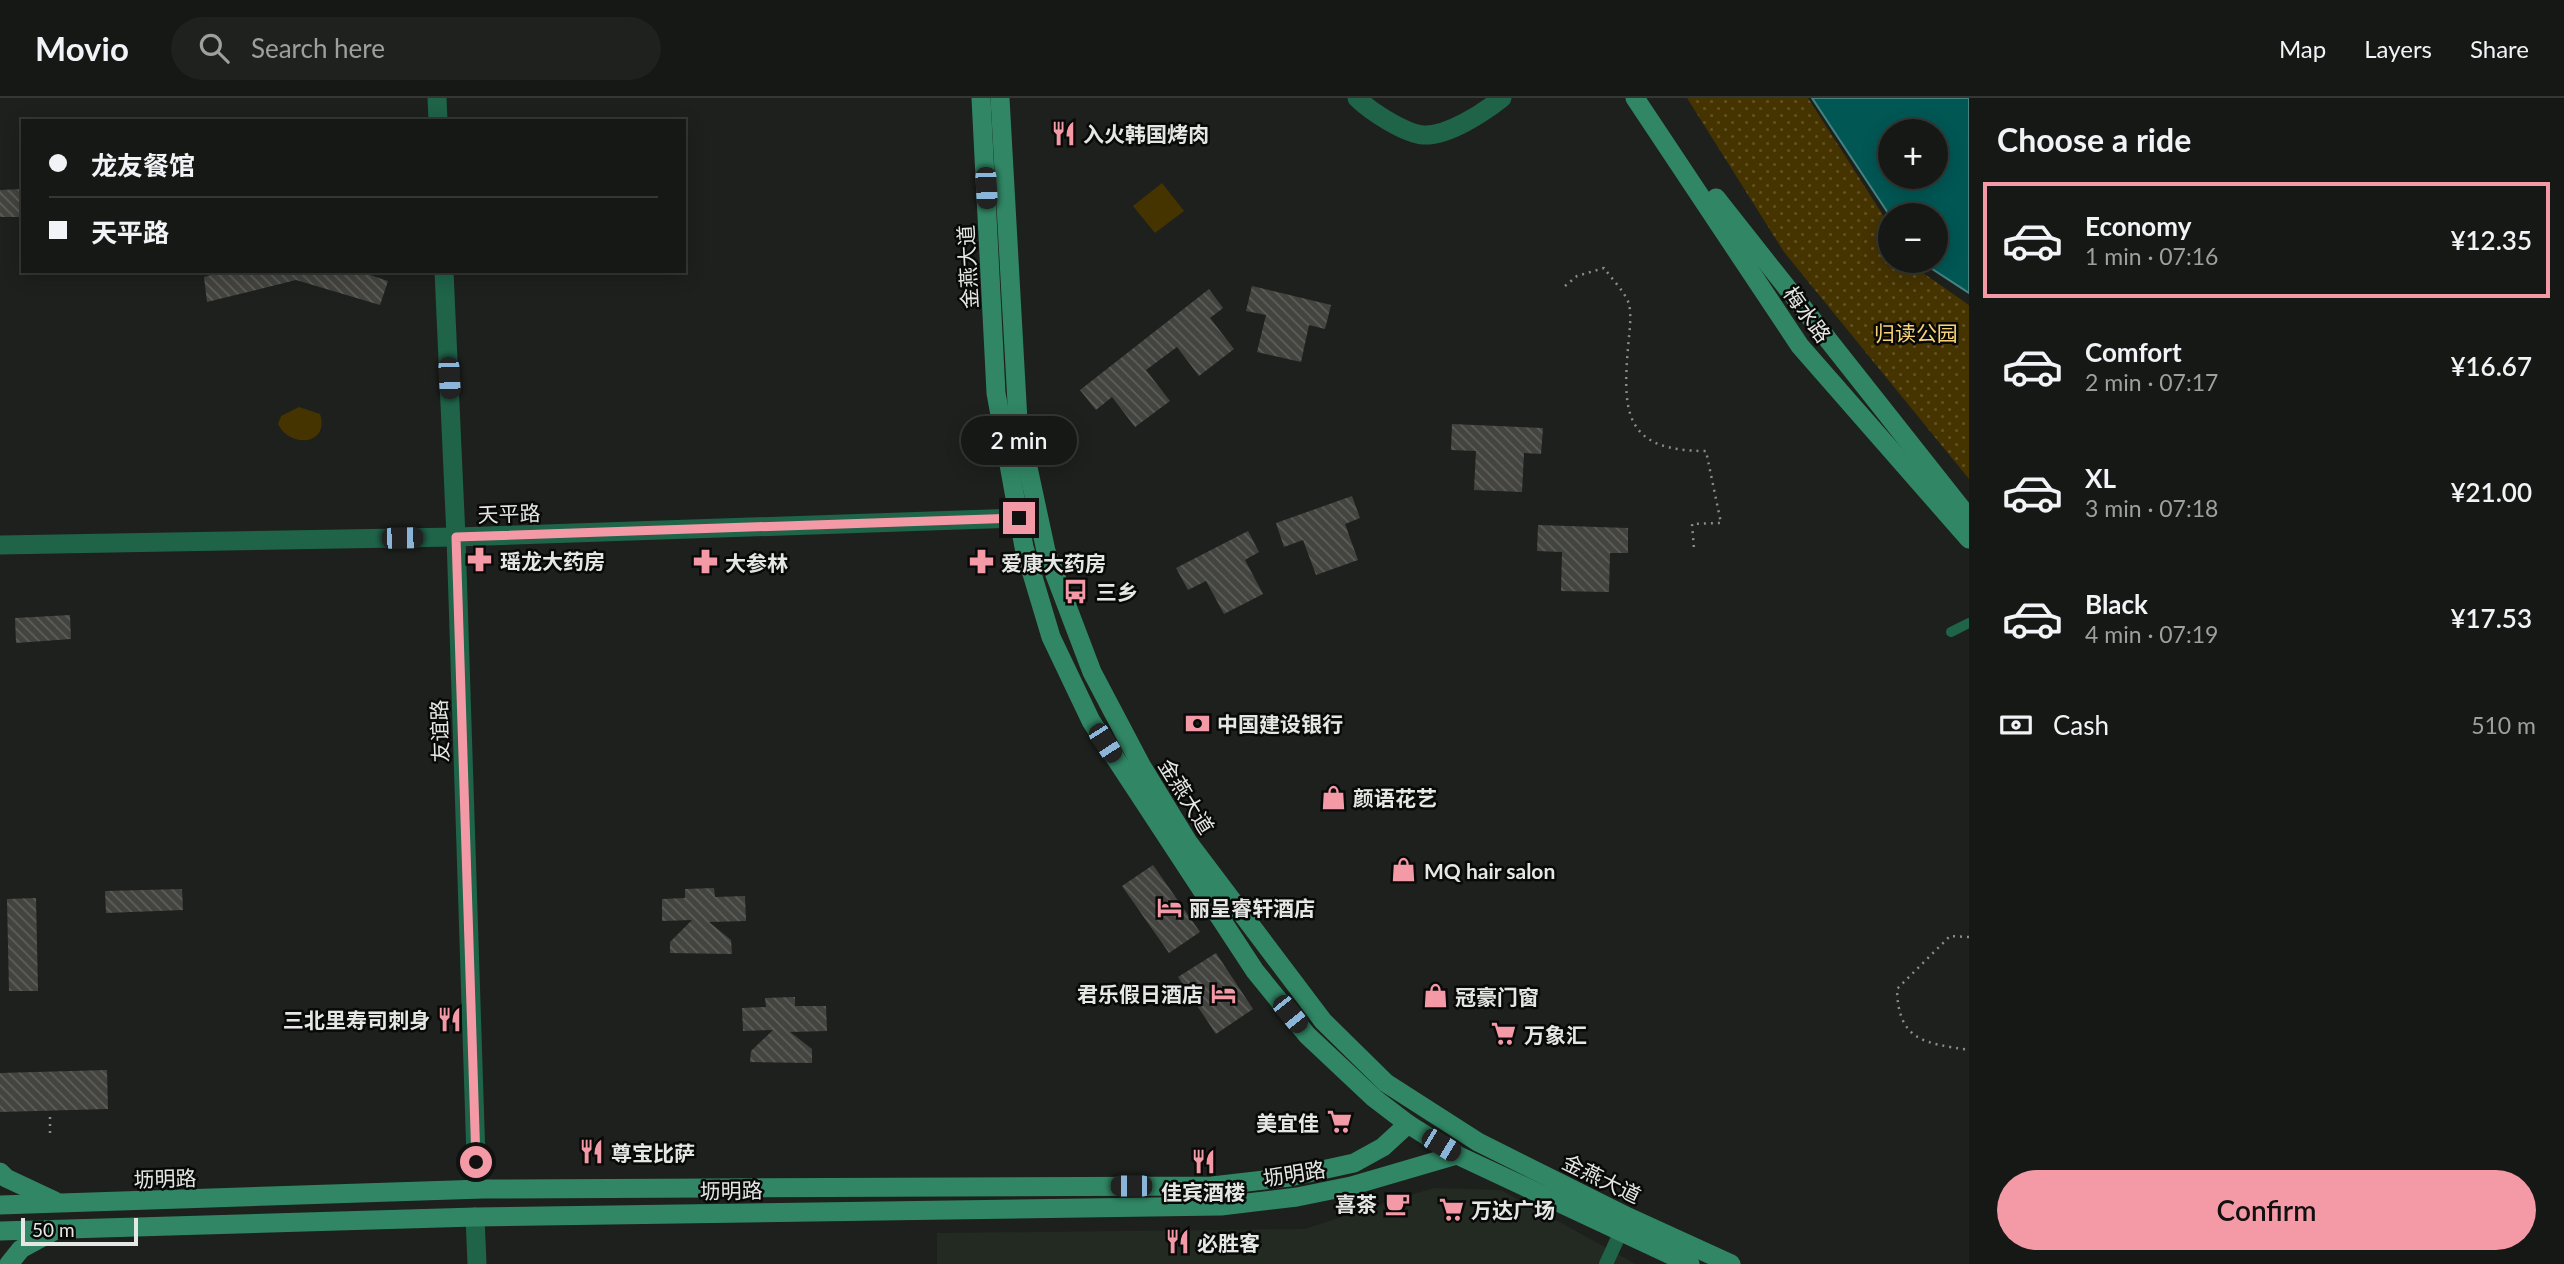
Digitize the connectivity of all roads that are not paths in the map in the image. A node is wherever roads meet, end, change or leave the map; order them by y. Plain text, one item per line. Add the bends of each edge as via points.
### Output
1 (437, 98) edge
2 (981, 98) edge
3 (1000, 98) edge
4 (1357, 98) edge
5 (1502, 98) edge
6 (1635, 98) edge
7 (1646, 98) edge
8 (438, 119) edge
9 (444, 273) edge
10 (1019, 518) junction
11 (1969, 518) edge
12 (456, 537) junction
13 (1969, 539) edge
14 (0, 545) edge
15 (1969, 623) edge
16 (1951, 632) dead end
17 (1408, 1124) junction
18 (1457, 1155) junction
19 (0, 1172) edge
20 (477, 1189) junction
21 (62, 1204) junction
22 (0, 1205) edge
23 (469, 1217) junction
24 (60, 1228) junction
25 (0, 1231) edge
26 (1617, 1240) dead end
27 (9, 1264) edge
28 (464, 1264) edge
29 (477, 1264) edge
30 (1606, 1264) edge
31 (1690, 1264) edge
32 (1731, 1264) edge

1 - 8 street
2 - 10 main road, 金燕大道 via 996,393
3 - 32 main road, 金燕大道 via 1018,421 1044,542 1092,671 1182,831 1323,1021 1386,1083 1478,1142
4 - 5 street via 1389,122 1421,135 1447,132
6 - 13 main road, 梅水路 via 1800,346
7 - 11 main road, 梅水路 via 1688,163
9 - 12 street, 友谊路
10 - 12 street, 天平路
10 - 17 main road, 金燕大道 via 1051,637 1091,721 1255,971 1307,1035
12 - 14 street, 天平路
12 - 20 street, 友谊路
15 - 16 lane
17 - 18 main road, 金燕大道
17 - 20 main road, 坜明路 via 1383,1147 1354,1163 1290,1177 1212,1186
18 - 23 main road, 坜明路 via 1351,1186 1221,1206
18 - 31 main road, 金燕大道
19 - 21 main road
20 - 21 main road, 坜明路
21 - 22 main road, 坜明路
23 - 24 main road, 坜明路
23 - 28 street
23 - 29 street
24 - 25 main road, 坜明路
24 - 27 main road via 21,1249
26 - 30 street

